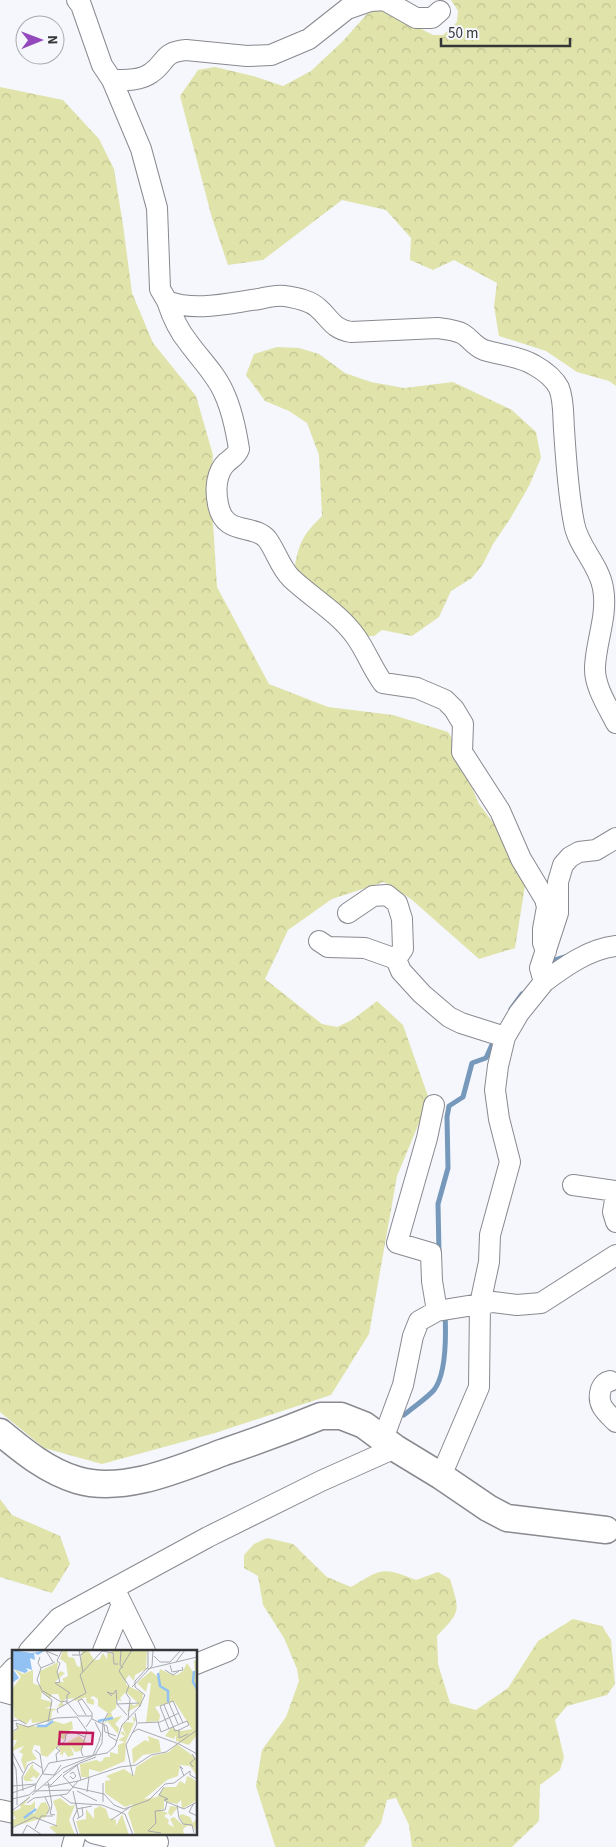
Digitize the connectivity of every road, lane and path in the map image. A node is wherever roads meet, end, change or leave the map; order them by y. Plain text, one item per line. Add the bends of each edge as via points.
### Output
1 (77, 0) edge
2 (386, 1) edge
3 (440, 11) dead end
4 (112, 80) junction
5 (167, 301) junction
6 (616, 723) edge
7 (616, 838) edge
8 (348, 913) dead end
9 (319, 941) dead end
10 (616, 946) edge
11 (546, 951) junction
12 (396, 959) junction
13 (544, 982) junction
14 (505, 1037) junction
15 (434, 1104) dead end
16 (573, 1185) dead end
17 (616, 1193) edge
18 (616, 1222) edge
19 (616, 1255) edge
20 (480, 1304) junction
21 (437, 1311) junction
22 (610, 1381) dead end
23 (616, 1422) edge
24 (0, 1432) edge
25 (389, 1444) junction
26 (441, 1476) junction
27 (611, 1530) edge
28 (118, 1596) junction
29 (30, 1650) edge
30 (103, 1650) edge
31 (145, 1650) edge
32 (228, 1651) dead end
33 (198, 1663) edge
34 (12, 1670) edge
35 (0, 1683) edge
36 (76, 1834) edge
37 (97, 1834) edge
38 (158, 1842) dead end
39 (72, 1847) edge

1 - 4 street via 102,65
2 - 3 street via 416,18 432,18
2 - 4 street via 347,9 309,39 276,54 248,56 178,50 167,55 151,73 130,80
4 - 5 street via 141,148 157,208 160,289
5 - 6 street via 187,306 216,305 283,296 318,307 330,323 344,331 448,329 462,334 474,345 533,364 548,375 558,386 562,398 567,469 577,536 599,572 604,589 604,612 595,668 596,679
5 - 11 street via 187,342 217,380 230,410 240,449 220,469 217,477 217,504 225,520 232,526 262,534 268,540 290,577 355,636 383,683 417,688 445,700 454,709 463,724 462,752 500,811 520,859 546,899 543,930
7 - 11 street via 596,850 579,852 563,865 558,882 558,914
8 - 12 street via 373,896 387,895 397,903 402,919 403,949
9 - 12 street via 328,947 365,948
10 - 13 street via 566,965
11 - 13 street via 540,968
12 - 14 street via 401,972 449,1017
13 - 14 street
14 - 20 street via 495,1090 510,1162 490,1235 489,1262
15 - 21 street via 397,1243 431,1253
16 - 17 street
17 - 18 street via 613,1212
19 - 20 street via 541,1303
20 - 21 street
20 - 26 street via 479,1387
21 - 25 street via 419,1322 413,1336
22 - 23 street via 602,1386 600,1402
24 - 25 street via 29,1456 55,1471 78,1480 102,1483 162,1475 321,1416 341,1416 364,1425
25 - 26 street
25 - 28 street via 208,1537
26 - 27 street via 507,1518
28 - 29 street via 59,1618
28 - 30 street
28 - 31 street
32 - 33 street
34 - 35 street
36 - 39 street
37 - 38 street via 136,1844

